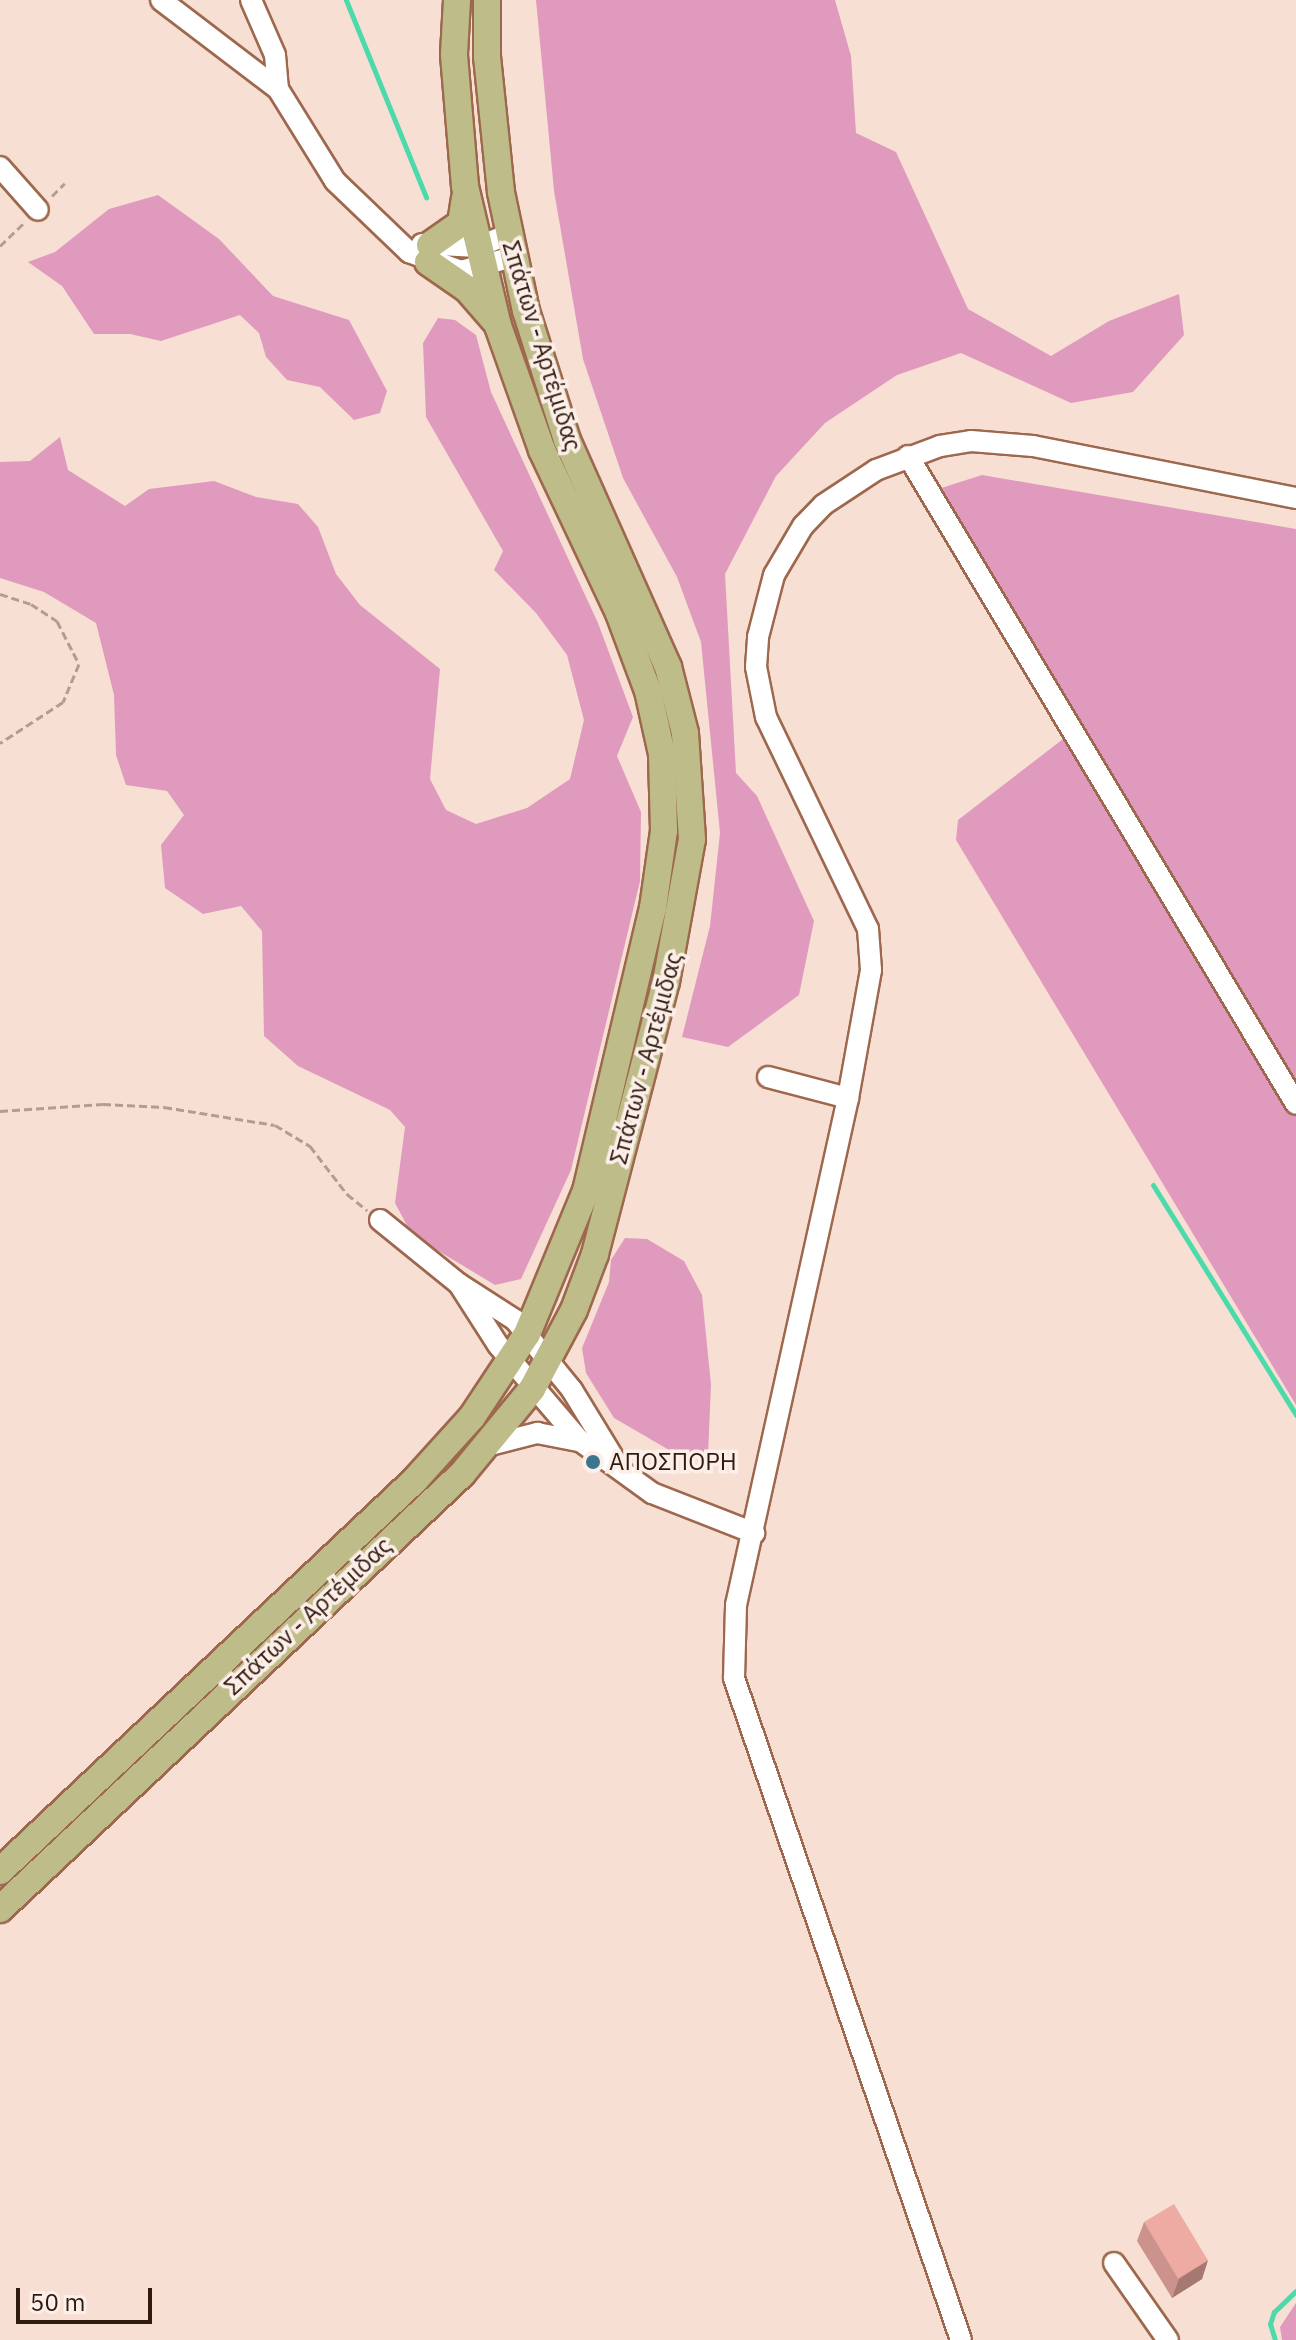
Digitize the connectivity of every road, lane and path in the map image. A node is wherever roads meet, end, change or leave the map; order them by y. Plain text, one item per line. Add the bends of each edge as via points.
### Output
1 (161, 0) edge
2 (251, 0) edge
3 (457, 0) edge
4 (487, 0) edge
5 (278, 89) junction
6 (0, 167) edge
7 (465, 186) junction
8 (38, 210) dead end
9 (510, 246) junction
10 (429, 254) junction
11 (480, 258) junction
12 (498, 326) junction
13 (908, 456) junction
14 (1296, 498) edge
15 (0, 594) edge
16 (0, 743) edge
17 (768, 1077) dead end
18 (848, 1098) junction
19 (1296, 1104) edge
20 (0, 1111) edge
21 (380, 1220) joint
22 (459, 1284) junction
23 (527, 1334) junction
24 (511, 1361) junction
25 (549, 1363) junction
26 (532, 1389) junction
27 (580, 1441) junction
28 (490, 1445) junction
29 (619, 1467) junction
30 (754, 1533) junction
31 (0, 1871) edge
32 (0, 1909) edge
33 (1114, 2263) dead end
34 (961, 2340) edge
35 (1168, 2340) edge

1 - 5 street
2 - 5 street via 275,55
3 - 7 main road, Σπάτων - Αρτέμιδας via 454,54
4 - 9 main road, Σπάτων - Αρτέμιδας via 487,57
5 - 10 street via 335,181 391,235
6 - 8 street
7 - 10 main road via 461,223
7 - 11 main road, Σπάτων - Αρτέμιδας
9 - 11 street
9 - 25 main road, Σπάτων - Αρτέμιδας via 567,440 668,667 685,733 692,794 689,876 673,956 595,1254
10 - 11 street via 461,271
10 - 12 main road
11 - 12 main road, Σπάτων - Αρτέμιδας
12 - 23 main road, Σπάτων - Αρτέμιδας via 542,450 619,613 648,691 664,792 653,908 586,1191
13 - 14 street via 971,441 1005,443
13 - 18 street via 848,485 803,526 774,575 758,637 756,667 770,728 868,929 868,997
13 - 19 street
15 - 16 path via 31,604 57,621 79,664 63,702
17 - 18 street
18 - 30 street
20 - 21 path via 71,1104 164,1107 275,1125 310,1146 347,1194
21 - 22 street
22 - 23 street via 498,1305
22 - 24 street
23 - 24 main road, Σπάτων - Αρτέμιδας
23 - 25 street
24 - 26 street
24 - 31 main road, Σπάτων - Αρτέμιδας via 472,1417 415,1480
25 - 26 main road, Σπάτων - Αρτέμιδας
25 - 29 street via 589,1415
26 - 27 street
26 - 28 main road, Σπάτων - Αρτέμιδας
27 - 28 street via 537,1433
27 - 29 street
28 - 32 main road, Σπάτων - Αρτέμιδας
29 - 30 street via 673,1503
30 - 34 street via 732,1633 734,1678
33 - 35 street

